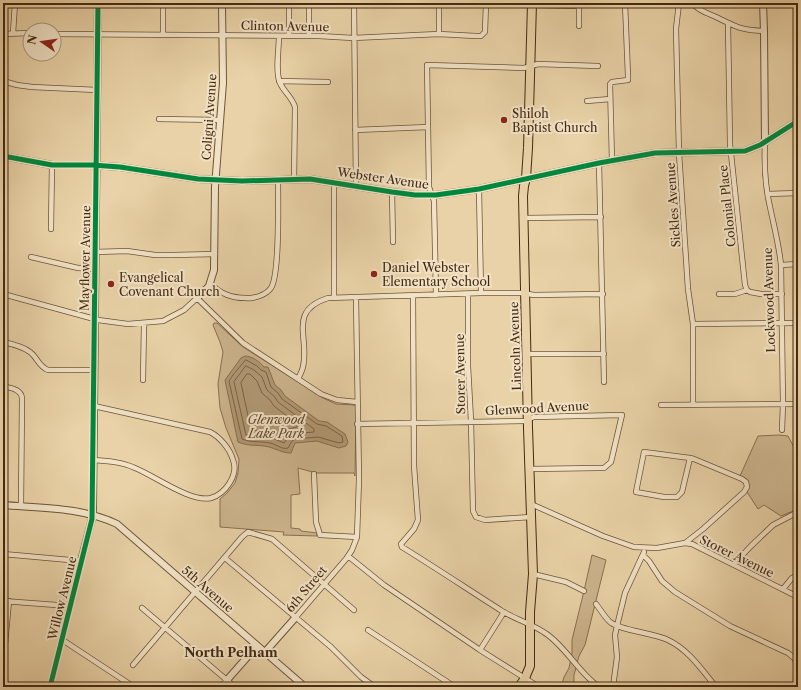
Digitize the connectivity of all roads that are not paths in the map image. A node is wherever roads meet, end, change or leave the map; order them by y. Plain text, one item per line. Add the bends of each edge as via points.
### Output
1 (15, 3) edge
2 (98, 3) edge
3 (163, 3) edge
4 (222, 3) edge
5 (289, 3) edge
6 (309, 3) edge
7 (354, 3) edge
8 (440, 3) edge
9 (486, 3) edge
10 (625, 3) edge
11 (679, 3) edge
12 (692, 3) edge
13 (763, 3) edge
14 (532, 4) edge
15 (579, 5) edge
16 (728, 24) junction
17 (579, 26) dead end
18 (764, 31) junction
19 (13, 33) junction
20 (22, 33) edge
21 (3, 34) edge
22 (62, 34) edge
23 (98, 34) junction
24 (163, 34) junction
25 (439, 34) junction
26 (223, 35) junction
27 (279, 36) junction
28 (289, 36) junction
29 (309, 36) junction
30 (353, 38) junction
31 (530, 65) junction
32 (598, 66) dead end
33 (3, 81) edge
34 (279, 81) junction
35 (328, 82) dead end
36 (97, 90) junction
37 (610, 99) junction
38 (587, 101) dead end
39 (159, 119) dead end
40 (220, 120) junction
41 (798, 121) edge
42 (428, 127) junction
43 (355, 130) junction
44 (765, 142) junction
45 (731, 152) junction
46 (679, 153) junction
47 (3, 156) edge
48 (612, 161) junction
49 (599, 163) junction
50 (52, 165) junction
51 (96, 165) junction
52 (526, 178) junction
53 (216, 180) junction
54 (278, 180) junction
55 (294, 180) junction
56 (334, 182) junction
57 (356, 186) junction
58 (479, 189) junction
59 (392, 192) junction
60 (798, 193) edge
61 (768, 194) junction
62 (431, 195) junction
63 (601, 217) junction
64 (524, 218) junction
65 (51, 229) dead end
66 (392, 242) dead end
67 (95, 252) junction
68 (215, 254) junction
69 (32, 257) dead end
70 (781, 264) junction
71 (798, 264) edge
72 (95, 269) junction
73 (210, 283) junction
74 (747, 290) junction
75 (481, 293) junction
76 (525, 293) junction
77 (3, 294) edge
78 (468, 294) junction
79 (603, 294) junction
80 (719, 294) dead end
81 (782, 294) junction
82 (436, 295) junction
83 (413, 296) junction
84 (334, 297) junction
85 (197, 298) junction
86 (356, 298) junction
87 (94, 319) junction
88 (144, 323) junction
89 (781, 323) junction
90 (798, 323) edge
91 (693, 324) junction
92 (3, 342) edge
93 (527, 354) junction
94 (604, 354) junction
95 (94, 370) junction
96 (298, 379) junction
97 (142, 380) dead end
98 (604, 382) dead end
99 (3, 386) edge
100 (357, 402) junction
101 (783, 404) junction
102 (798, 404) edge
103 (661, 405) dead end
104 (693, 405) junction
105 (94, 406) junction
106 (528, 419) junction
107 (471, 421) junction
108 (414, 423) junction
109 (357, 424) junction
110 (782, 430) dead end
111 (690, 458) junction
112 (93, 460) junction
113 (530, 469) junction
114 (314, 474) dead end
115 (531, 504) junction
116 (3, 505) edge
117 (21, 506) junction
118 (798, 512) edge
119 (93, 514) junction
120 (531, 517) junction
121 (357, 537) junction
122 (685, 543) junction
123 (644, 548) junction
124 (3, 554) edge
125 (643, 555) junction
126 (348, 556) junction
127 (225, 558) junction
128 (82, 561) junction
129 (734, 564) junction
130 (533, 574) junction
131 (798, 575) edge
132 (325, 584) junction
133 (783, 589) junction
134 (195, 592) junction
135 (584, 592) dead end
136 (798, 597) edge
137 (3, 601) edge
138 (9, 601) junction
139 (596, 604) dead end
140 (70, 606) junction
141 (142, 608) dead end
142 (354, 610) dead end
143 (504, 612) junction
144 (296, 618) junction
145 (529, 625) junction
146 (617, 626) junction
147 (165, 628) junction
148 (368, 630) dead end
149 (61, 639) junction
150 (257, 646) junction
151 (480, 650) junction
152 (265, 652) junction
153 (798, 664) edge
154 (133, 665) dead end
155 (3, 666) edge
156 (525, 678) junction
157 (227, 680) junction
158 (50, 687) edge
159 (134, 687) edge
160 (220, 687) edge
161 (235, 687) edge
162 (305, 687) edge
163 (375, 687) edge
164 (455, 687) edge
165 (519, 687) edge
166 (539, 687) edge
167 (599, 687) edge
168 (613, 687) edge
169 (716, 687) edge

1 - 19 street
2 - 23 street, Mayflower Avenue
3 - 24 street
4 - 26 street, Coligni Avenue
5 - 28 street
6 - 29 street
7 - 30 street
8 - 25 street
9 - 25 street, Clinton Avenue via 487,22 484,34
10 - 37 street via 628,80 610,84
11 - 46 street, Sickles Avenue via 676,29
12 - 16 street via 702,12
13 - 18 street, Lockwood Avenue
14 - 15 street
14 - 31 main road, Lincoln Avenue
15 - 17 street
16 - 18 street via 746,30
16 - 45 street, Colonial Place
18 - 44 street, Lockwood Avenue
19 - 20 street
19 - 21 street
22 - 23 street, Clinton Avenue
23 - 24 street, Clinton Avenue
23 - 36 street, Mayflower Avenue
24 - 26 street, Clinton Avenue
25 - 30 street, Clinton Avenue
26 - 27 street, Clinton Avenue
26 - 40 street, Coligni Avenue
27 - 28 street, Clinton Avenue
27 - 34 street
28 - 29 street, Clinton Avenue
29 - 30 street, Clinton Avenue
30 - 43 street
31 - 32 street
31 - 42 street via 524,68 427,65
31 - 52 main road, Lincoln Avenue
33 - 36 street via 32,87
34 - 35 street
34 - 55 street via 292,97 295,107
36 - 51 street, Mayflower Avenue
37 - 38 street
37 - 48 street
39 - 40 street
40 - 53 street, Coligni Avenue
41 - 44 street, Webster Avenue
42 - 43 street
42 - 62 street
43 - 57 street
44 - 45 street, Webster Avenue via 749,149
44 - 61 street, Lockwood Avenue via 765,178
45 - 46 street, Webster Avenue
45 - 74 street, Colonial Place
46 - 48 street, Webster Avenue via 655,153
46 - 91 street, Sickles Avenue via 688,289
47 - 50 street, Webster Avenue
48 - 49 street, Webster Avenue
49 - 52 street, Webster Avenue
49 - 63 street
50 - 51 street, Webster Avenue
50 - 65 street
51 - 53 street, Webster Avenue
51 - 67 street, Mayflower Avenue
52 - 58 street, Webster Avenue
52 - 64 main road, Lincoln Avenue
53 - 54 street, Webster Avenue
53 - 68 street, Coligni Avenue
54 - 55 street, Webster Avenue
54 - 73 street via 277,262 271,288 257,297 240,298 225,295
55 - 56 street, Webster Avenue via 310,178
56 - 57 street, Webster Avenue
56 - 84 street
57 - 59 street, Webster Avenue
58 - 62 street, Webster Avenue
58 - 75 street
59 - 62 street, Webster Avenue
59 - 66 street
60 - 61 street
61 - 70 street, Lockwood Avenue
62 - 82 street via 434,201
63 - 64 street
63 - 79 street
64 - 76 main road, Lincoln Avenue
67 - 68 street
67 - 72 street, Mayflower Avenue
68 - 73 street, Coligni Avenue
69 - 72 street via 74,268
70 - 71 street
70 - 81 street, Lockwood Avenue
72 - 87 street, Mayflower Avenue
73 - 85 street, Coligni Avenue
74 - 80 street via 735,294
74 - 81 street via 761,294
75 - 76 street
75 - 78 street
76 - 79 street
76 - 93 main road, Lincoln Avenue
77 - 87 street
78 - 82 street
78 - 107 street, Storer Avenue
79 - 94 street
81 - 89 street, Lockwood Avenue
82 - 83 street
83 - 86 street
83 - 108 street
84 - 86 street
84 - 96 street via 318,301 305,315 304,366
85 - 88 street via 172,317 163,321
85 - 96 street via 243,343
86 - 100 street
87 - 88 street via 128,324
87 - 95 street, Mayflower Avenue
88 - 97 street
89 - 90 street
89 - 91 street
89 - 101 street, Lockwood Avenue
91 - 104 street, Sickles Avenue
92 - 95 street via 26,349 48,370
93 - 94 street
93 - 106 main road, Lincoln Avenue
94 - 98 street
95 - 105 street, Mayflower Avenue
96 - 100 street via 327,397
99 - 117 street via 22,395
100 - 109 street
101 - 102 street
101 - 104 street
101 - 110 street, Lockwood Avenue
103 - 104 street
105 - 112 street, Mayflower Avenue
105 - 112 street via 214,434 228,450 234,467 226,489 211,498 203,499 193,497 125,464
106 - 107 street, Glenwood Avenue
106 - 113 main road, Lincoln Avenue
106 - 113 street, Glenwood Avenue via 622,415 610,462 604,468
107 - 108 street, Glenwood Avenue
107 - 120 street, Storer Avenue via 474,514 485,520
108 - 109 street, Glenwood Avenue
108 - 143 street via 418,520 401,544 402,547
109 - 121 street
111 - 111 street via 682,492 677,496 664,497 636,492 644,452
111 - 122 street via 738,477 747,485 746,490 704,530
112 - 119 street, Mayflower Avenue
113 - 115 main road, Lincoln Avenue
114 - 121 street via 316,522 320,535
115 - 120 main road, Lincoln Avenue
115 - 123 street, Storer Avenue via 602,536
116 - 117 street, 5th Avenue
117 - 119 street, 5th Avenue
118 - 129 street via 773,525
119 - 128 street, Willow Avenue
119 - 134 street, 5th Avenue via 122,528
120 - 130 main road, Lincoln Avenue
121 - 126 street, 6th Street
122 - 123 street, Storer Avenue
122 - 129 street, Storer Avenue
123 - 125 street
124 - 128 street
125 - 146 street via 625,593
125 - 153 street via 662,581 675,592 730,626 788,653
126 - 132 street, 6th Street
126 - 151 street
127 - 132 street via 248,532 272,539
127 - 134 street
127 - 144 street
128 - 140 street, Willow Avenue
129 - 133 street, Storer Avenue
130 - 135 street via 566,582
130 - 145 main road, Lincoln Avenue
131 - 133 street
132 - 142 street
132 - 144 street, 6th Street
133 - 136 street, Storer Avenue
134 - 147 street
134 - 150 street, 5th Avenue
137 - 138 street
138 - 140 street
138 - 155 street
139 - 146 street via 610,622
140 - 149 street, Willow Avenue
141 - 147 street
143 - 145 street
143 - 151 street
144 - 152 street, 6th Street
144 - 163 street
145 - 156 main road, Lincoln Avenue via 530,666
145 - 167 street via 547,634 559,644 580,670
146 - 168 street via 617,657
146 - 169 street via 657,635 676,644 691,657
147 - 154 street
147 - 157 street
148 - 164 street
149 - 158 street, Willow Avenue
149 - 159 street
150 - 152 street, 5th Avenue
150 - 157 street
151 - 156 street
152 - 162 street, 5th Avenue
156 - 165 main road, Lincoln Avenue
156 - 166 street
157 - 160 street
157 - 161 street

